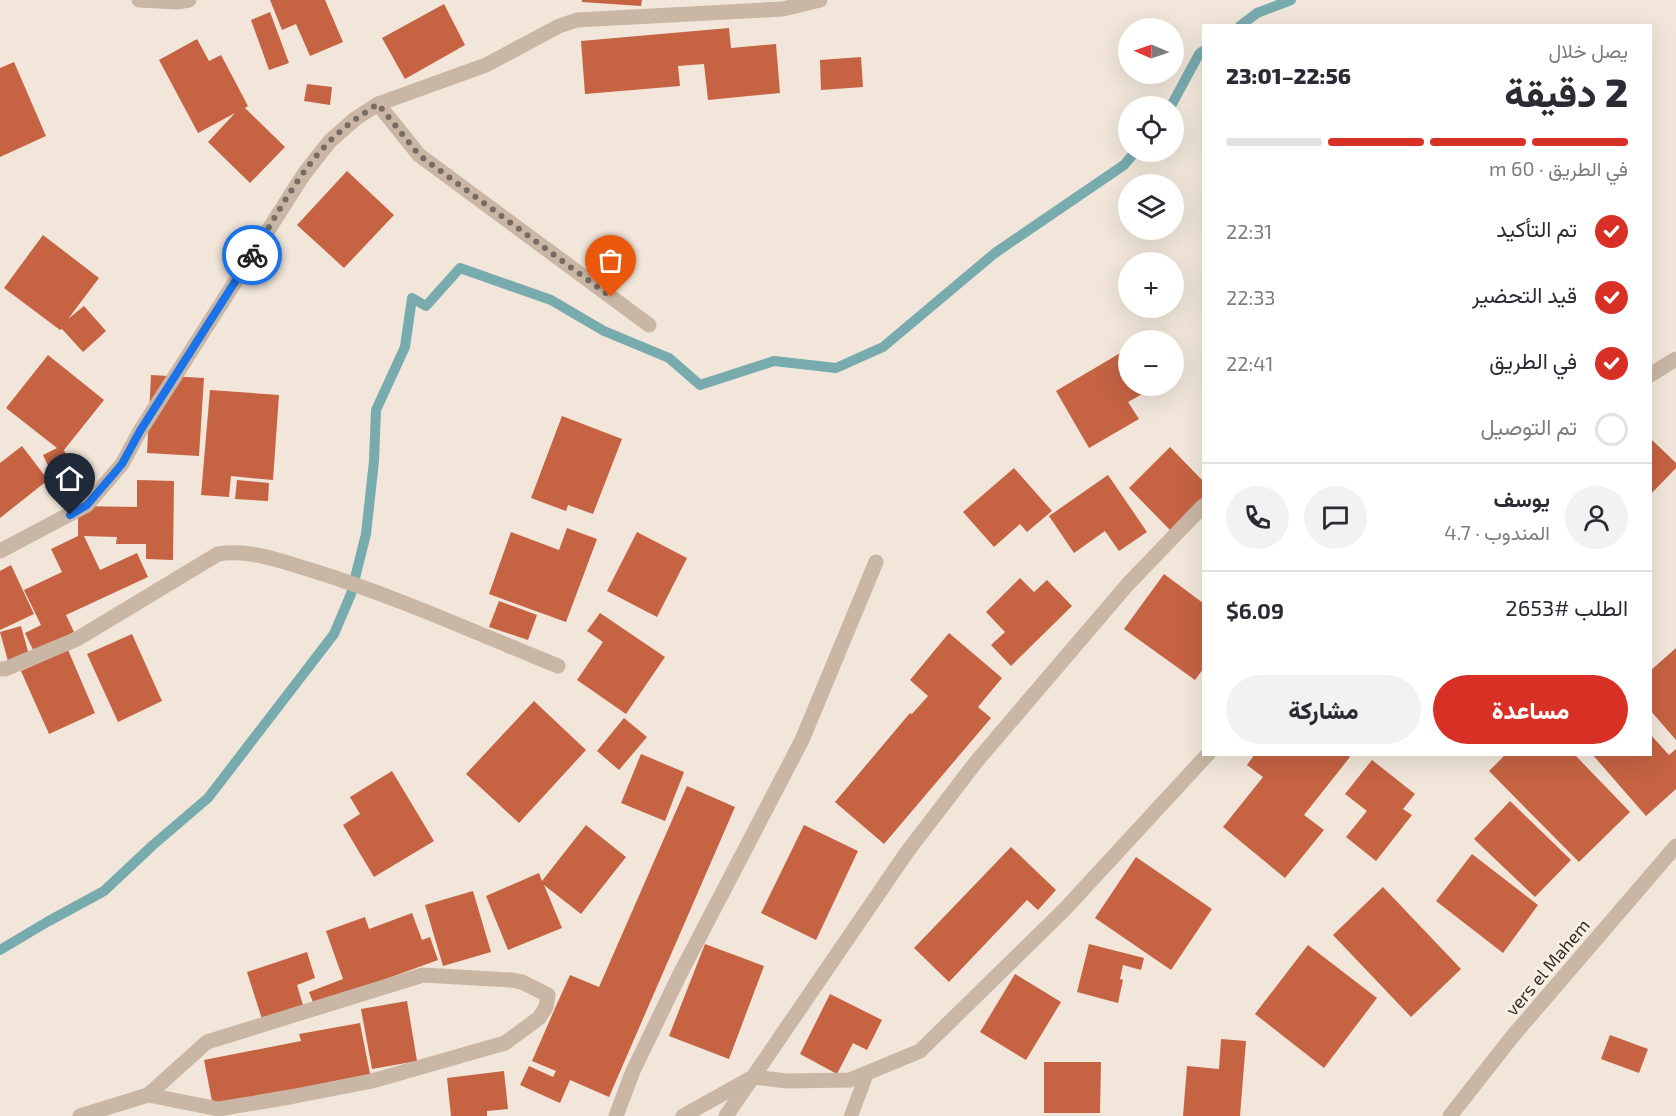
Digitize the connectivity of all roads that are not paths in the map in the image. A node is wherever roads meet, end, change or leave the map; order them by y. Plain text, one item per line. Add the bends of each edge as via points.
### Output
1 (139, 0) edge
2 (189, 0) edge
3 (820, 0) edge
4 (378, 104) junction
5 (649, 325) dead end
6 (1676, 359) edge
7 (1652, 374) edge
8 (1202, 507) edge
9 (0, 551) edge
10 (876, 562) dead end
11 (558, 666) dead end
12 (0, 669) edge
13 (1206, 756) edge
14 (1676, 846) edge
15 (867, 1073) junction
16 (753, 1077) junction
17 (148, 1095) junction
18 (80, 1116) edge
19 (616, 1116) edge
20 (683, 1116) edge
21 (726, 1116) edge
22 (850, 1116) edge
23 (1450, 1116) edge

1 - 2 street
3 - 4 street via 783,9 577,20 486,65
4 - 5 street via 419,155
4 - 9 street via 330,141 304,174 122,464 87,505
6 - 7 street
8 - 16 street via 1128,584 976,762 907,852
10 - 19 street via 802,740 679,976
11 - 12 street via 353,583 258,554 235,552 218,554 77,639
13 - 15 street via 1065,909 920,1051
14 - 23 street, vers el Mahem
15 - 16 street via 850,1080
15 - 22 lane
16 - 20 street
16 - 21 street
17 - 17 street via 207,1042 423,975 511,980 548,995 539,1017 505,1043 372,1081 219,1109
17 - 18 street

